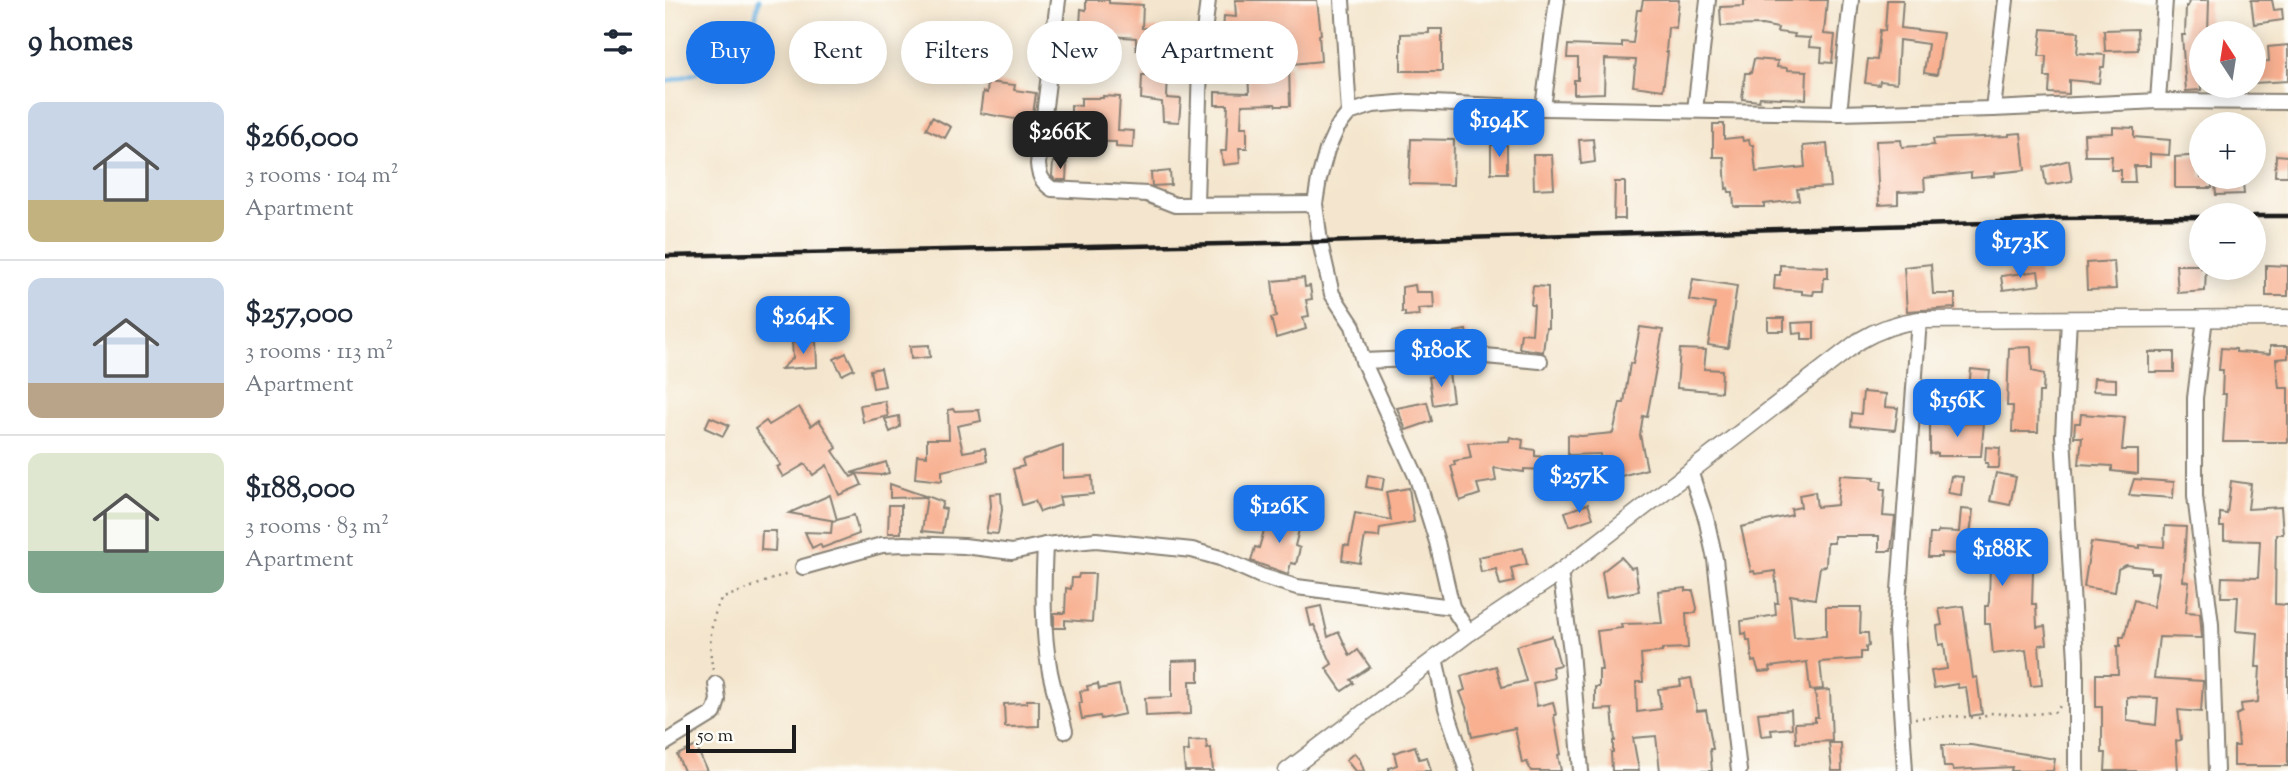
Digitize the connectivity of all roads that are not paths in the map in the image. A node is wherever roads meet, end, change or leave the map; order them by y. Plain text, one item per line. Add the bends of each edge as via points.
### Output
1 (1058, 0) edge
2 (1208, 0) edge
3 (1342, 0) edge
4 (1557, 0) edge
5 (1708, 0) edge
6 (1851, 0) edge
7 (2006, 0) edge
8 (2165, 0) edge
9 (2158, 101) junction
10 (2288, 102) edge
11 (1543, 108) junction
12 (1993, 109) junction
13 (1695, 110) junction
14 (1349, 113) junction
15 (1839, 113) junction
16 (1196, 203) junction
17 (1315, 204) junction
18 (2204, 317) junction
19 (2288, 318) edge
20 (2069, 319) junction
21 (1919, 320) junction
22 (1363, 361) junction
23 (1539, 361) dead end
24 (1691, 471) junction
25 (1045, 545) junction
26 (803, 567) road end
27 (1560, 572) junction
28 (1453, 607) junction
29 (1469, 633) junction
30 (1435, 658) junction
31 (716, 684) road end
32 (1065, 731) dead end
33 (665, 743) edge
34 (1288, 771) edge
35 (1467, 771) edge
36 (1581, 771) edge
37 (1739, 771) edge
38 (1905, 771) edge
39 (2076, 771) edge
40 (2215, 771) edge

1 - 16 street via 1038,164 1045,184 1052,189 1147,194 1175,205
2 - 16 street via 1200,63
3 - 14 street
4 - 11 street
5 - 13 street
6 - 15 street
7 - 12 street
8 - 9 street
9 - 10 street
9 - 12 street
11 - 13 street
11 - 14 street via 1410,102 1373,105
12 - 15 street
13 - 15 street
14 - 17 street via 1328,150
16 - 17 street
17 - 22 street via 1332,294 1353,326
18 - 19 street
18 - 20 street
18 - 40 street via 2195,398 2195,496 2211,624
20 - 21 street
20 - 39 street via 2063,436 2077,698
21 - 24 street via 1894,324 1859,341
21 - 38 street via 1896,631
22 - 23 street via 1485,356
22 - 28 street via 1417,478
24 - 27 street
24 - 37 street via 1715,559
25 - 26 street via 1012,552 882,545
25 - 28 street via 1095,540 1192,550 1297,587
25 - 32 street via 1047,646
27 - 29 street
27 - 36 street
28 - 29 street
29 - 30 street
30 - 34 street
30 - 35 street
31 - 33 street via 714,712

